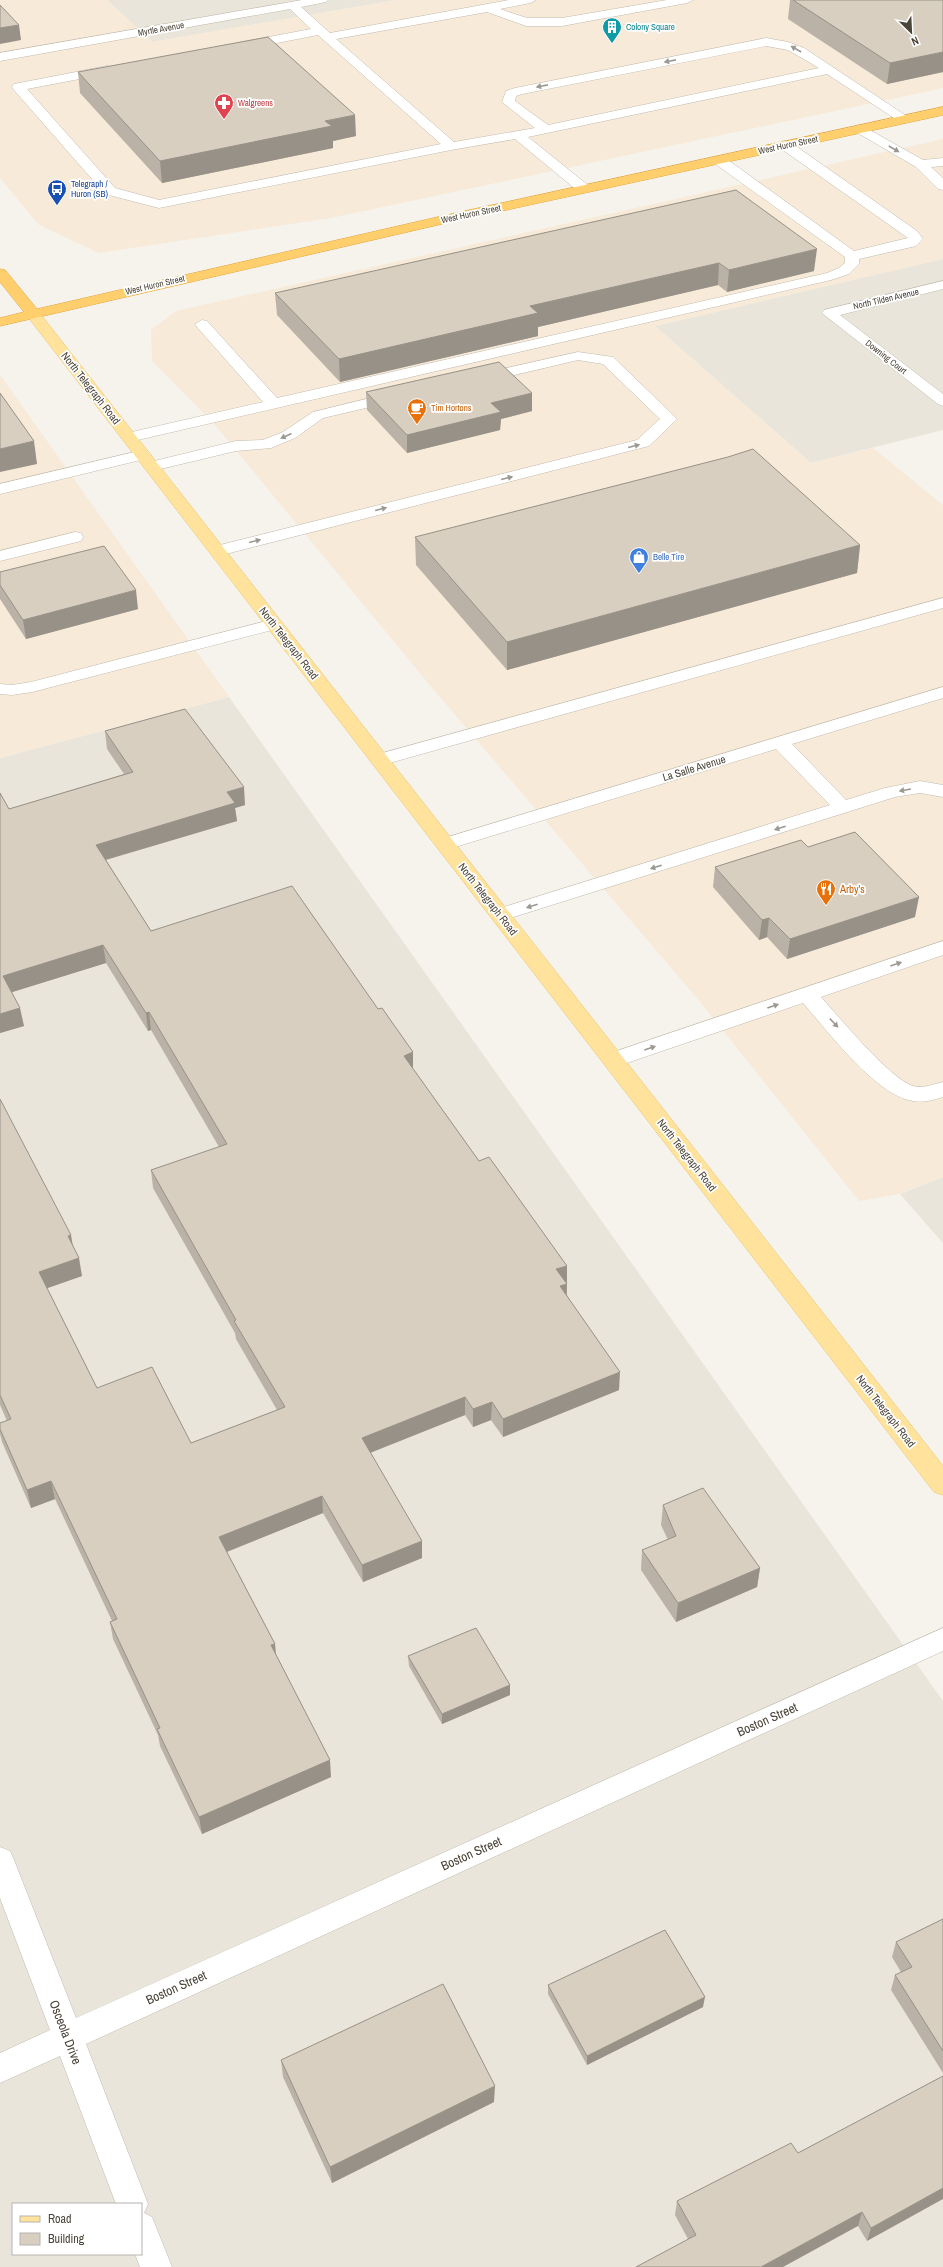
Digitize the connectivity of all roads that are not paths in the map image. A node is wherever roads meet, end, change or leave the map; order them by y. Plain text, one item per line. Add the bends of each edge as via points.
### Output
1 (322, 0) edge
2 (530, 0) edge
3 (687, 0) edge
4 (292, 5) junction
5 (488, 8) junction
6 (324, 34) junction
7 (227, 48) edge
8 (0, 58) edge
9 (28, 62) junction
10 (119, 68) edge
11 (829, 70) junction
12 (56, 71) junction
13 (943, 111) edge
14 (905, 119) junction
15 (545, 129) junction
16 (861, 129) junction
17 (518, 135) junction
18 (785, 145) junction
19 (451, 146) junction
20 (719, 160) junction
21 (943, 162) edge
22 (921, 164) junction
23 (943, 186) edge
24 (584, 189) junction
25 (852, 256) junction
26 (0, 273) edge
27 (943, 286) edge
28 (828, 313) joint
29 (33, 314) junction
30 (0, 322) edge
31 (202, 324) dead end
32 (464, 382) edge
33 (410, 394) edge
34 (943, 401) edge
35 (274, 404) junction
36 (129, 437) junction
37 (148, 461) junction
38 (0, 489) edge
39 (75, 537) dead end
40 (218, 551) junction
41 (0, 556) edge
42 (943, 603) edge
43 (274, 624) junction
44 (0, 689) edge
45 (943, 692) edge
46 (780, 742) junction
47 (379, 760) junction
48 (943, 791) edge
49 (843, 808) junction
50 (446, 844) junction
51 (501, 915) junction
52 (943, 948) edge
53 (808, 995) junction
54 (613, 1060) junction
55 (943, 1089) edge
56 (943, 1485) edge
57 (943, 1639) edge
58 (0, 1860) edge
59 (68, 2036) junction
60 (0, 2068) edge
61 (132, 2203) edge
62 (142, 2231) edge
63 (156, 2267) edge

1 - 4 street, Myrtle Avenue
2 - 5 street
3 - 5 street via 562,22 543,23 526,22
4 - 6 street
4 - 9 street, Myrtle Avenue
5 - 6 street
6 - 7 street
6 - 19 street
8 - 9 street, Myrtle Avenue
9 - 12 street
9 - 12 street via 32,75
10 - 12 street
11 - 14 street
11 - 15 street
11 -> 15 street via 793,46 780,42 766,42 510,94 508,102
12 - 19 street via 18,87 110,191 159,204
13 - 14 highway, West Huron Street
14 - 16 highway, West Huron Street
15 - 17 street
16 - 18 highway, West Huron Street
16 -> 22 street
17 - 19 street
17 - 24 street
18 - 20 highway, West Huron Street
18 - 25 street via 916,239 911,243
20 - 24 highway, West Huron Street
20 - 25 street
21 - 22 street
22 - 23 street
24 - 29 highway, West Huron Street
25 - 35 street via 852,264 844,271 830,276
26 - 29 highway
27 - 28 street, North Tilden Avenue
28 - 34 street, Downing Court
29 - 30 highway, West Huron Street
29 - 36 main road, North Telegraph Road
31 - 35 street
40 -> 32 street via 643,444 669,419 608,360 578,356
33 -> 37 street via 318,415 289,435 265,445 236,446
35 - 36 street
36 - 37 main road, North Telegraph Road
37 - 38 street
37 - 40 main road, North Telegraph Road
39 - 41 street
40 - 43 main road, North Telegraph Road
42 - 47 street
43 - 44 street via 32,687
43 - 47 main road, North Telegraph Road
45 - 46 street, La Salle Avenue
46 - 49 street
46 - 50 street, La Salle Avenue
47 - 50 main road, North Telegraph Road
48 -> 49 street via 920,787 892,792
49 -> 51 street
50 - 51 main road, North Telegraph Road
51 - 54 main road, North Telegraph Road
53 -> 52 street
54 -> 53 street
53 -> 55 street via 888,1081 906,1092 931,1093
54 - 56 main road, North Telegraph Road
57 - 59 street, Boston Street
58 - 59 street, Osceola Drive
59 - 60 street, Boston Street
59 - 61 street, Osceola Drive
62 - 63 street

